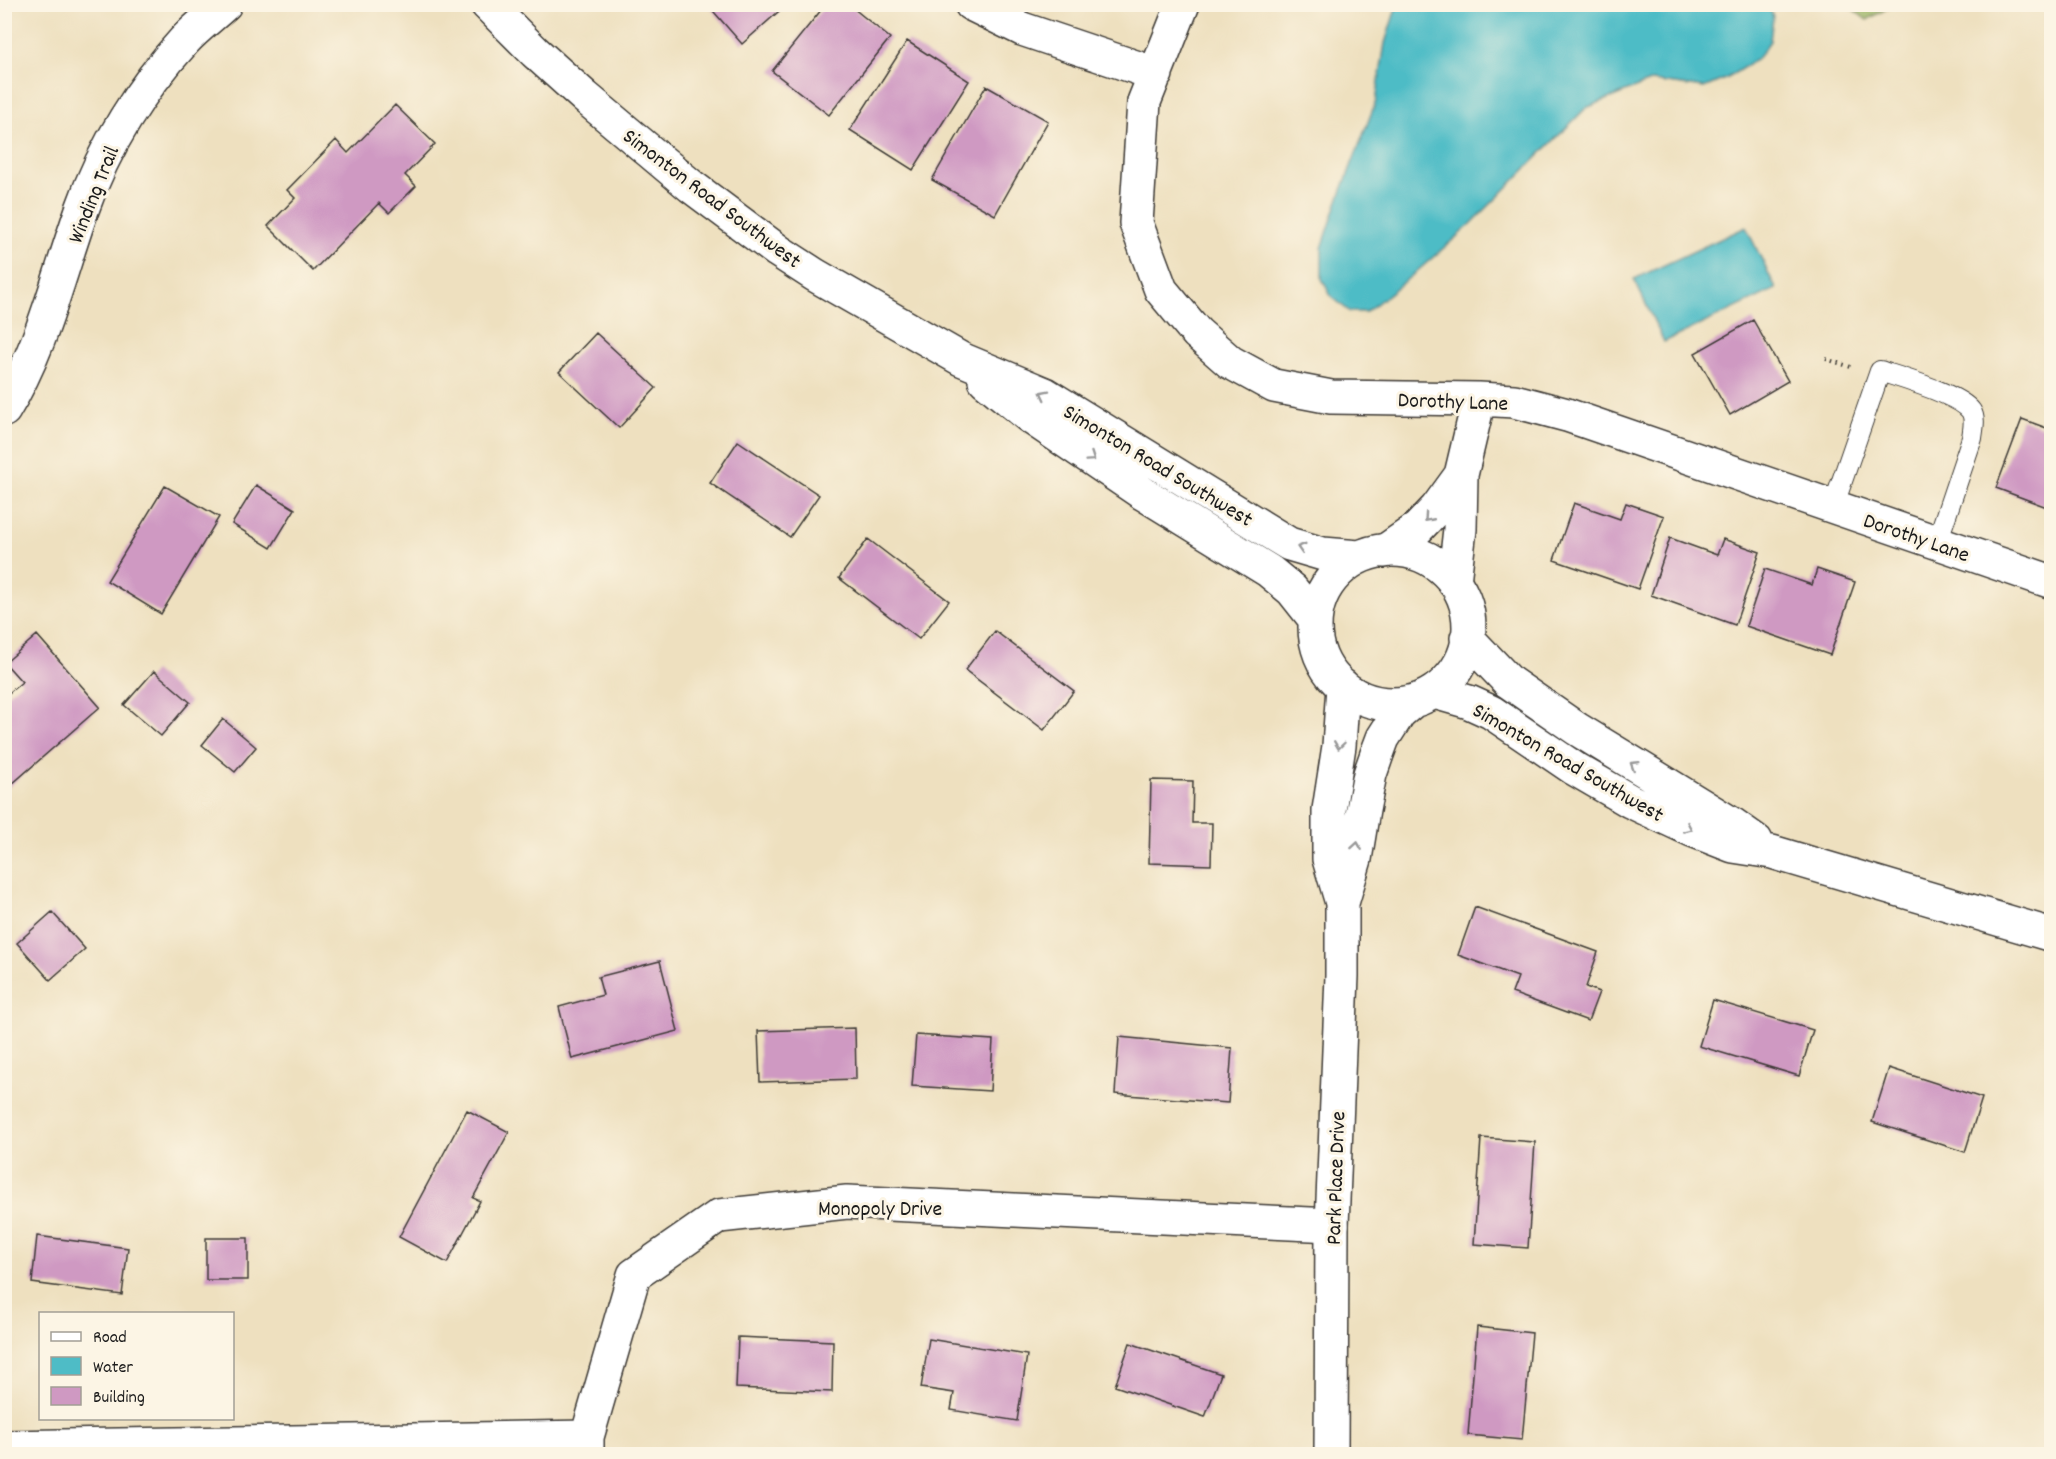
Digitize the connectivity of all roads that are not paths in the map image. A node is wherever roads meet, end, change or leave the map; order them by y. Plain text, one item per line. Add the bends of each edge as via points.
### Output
1 (225, 4) edge
2 (487, 4) edge
3 (971, 4) edge
4 (1183, 4) edge
5 (1156, 74) junction
6 (961, 359) junction
7 (1479, 399) junction
8 (4, 410) edge
9 (1461, 475) junction
10 (1833, 507) junction
11 (1937, 542) junction
12 (1372, 554) junction
13 (1454, 582) junction
14 (2052, 582) edge
15 (1315, 619) junction
16 (1467, 638) junction
17 (1342, 686) junction
18 (1423, 697) junction
19 (1772, 852) junction
20 (1342, 903) junction
21 (2052, 935) edge
22 (1332, 1225) junction
23 (587, 1446) edge
24 (4, 1447) edge
25 (1331, 1455) edge

1 - 8 street, Winding Trail via 185,40 121,127 83,205 39,340
2 - 6 street, Simonton Road Southwest via 585,97 691,186 778,251
3 - 5 street via 1022,29
4 - 5 street, Dorothy Lane
5 - 7 street, Dorothy Lane via 1144,102 1136,222 1161,290 1197,333 1230,362 1274,386 1331,397
12 -> 6 street, Simonton Road Southwest via 1323,554 1290,544 1045,394
6 -> 15 street, Simonton Road Southwest via 1029,416 1144,494 1269,571 1292,590
7 - 9 street
7 - 10 street, Dorothy Lane via 1514,401 1567,415
9 -> 12 street via 1419,528
9 - 13 street
10 - 11 street, Dorothy Lane
10 - 11 lane via 1880,371 1955,398 1970,410 1975,422
11 - 14 street, Dorothy Lane
12 - 13 street via 1411,553 1436,564
12 - 15 street via 1337,573 1322,594
13 - 16 street via 1466,606
15 - 17 street via 1317,646 1326,668
16 - 18 street via 1464,654 1452,675
19 -> 16 street, Simonton Road Southwest via 1509,682
17 - 18 street via 1364,699 1388,705
17 -> 20 street, Park Place Drive via 1339,747 1329,810 1329,859
18 -> 19 street, Simonton Road Southwest via 1469,702 1491,712 1630,801 1733,846
20 -> 18 street, Park Place Drive via 1355,860 1370,774 1383,738 1399,713
19 - 21 street, Simonton Road Southwest
20 - 22 street, Park Place Drive
22 - 23 street, Monopoly Drive via 847,1202 719,1216 634,1275
22 - 25 street, Park Place Drive
23 - 24 street

